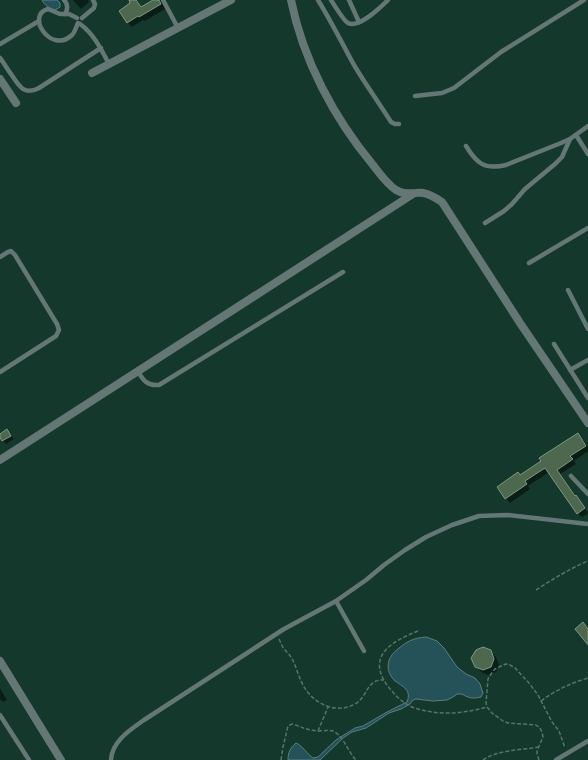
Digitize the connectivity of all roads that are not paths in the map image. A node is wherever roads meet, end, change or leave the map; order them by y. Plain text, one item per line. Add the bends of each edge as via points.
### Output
1 (64, 0) edge
2 (93, 0) edge
3 (163, 0) edge
4 (231, 0) edge
5 (291, 0) edge
6 (318, 0) edge
7 (331, 0) edge
8 (348, 0) edge
9 (388, 0) edge
10 (584, 0) edge
11 (65, 14) junction
12 (79, 18) junction
13 (39, 21) junction
14 (359, 22) junction
15 (79, 24) junction
16 (178, 28) junction
17 (0, 44) edge
18 (101, 48) junction
19 (1, 61) edge
20 (109, 64) junction
21 (92, 73) dead end
22 (0, 79) edge
23 (415, 96) dead end
24 (16, 103) dead end
25 (400, 124) dead end
26 (588, 126) edge
27 (576, 135) junction
28 (570, 139) junction
29 (466, 146) dead end
30 (588, 154) edge
31 (413, 194) junction
32 (485, 223) dead end
33 (588, 228) edge
34 (0, 257) edge
35 (529, 263) dead end
36 (343, 272) dead end
37 (568, 290) dead end
38 (588, 329) edge
39 (554, 344) dead end
40 (588, 360) edge
41 (570, 370) junction
42 (138, 371) junction
43 (0, 372) edge
44 (588, 398) edge
45 (588, 423) edge
46 (0, 460) edge
47 (571, 476) dead end
48 (588, 494) edge
49 (588, 524) edge
50 (336, 601) junction
51 (364, 652) dead end
52 (0, 661) edge
53 (2, 671) edge
54 (0, 715) edge
55 (588, 741) edge
56 (29, 760) edge
57 (62, 760) edge
58 (111, 760) edge
59 (556, 760) edge

1 - 11 lane via 68,8
2 - 12 lane via 94,8
3 - 16 lane
4 - 16 street
5 - 31 street via 308,56 348,133 390,185 405,194
6 - 25 lane via 391,122
7 - 14 lane via 347,22 353,25
8 - 14 lane
9 - 14 lane
10 - 23 lane via 501,52 454,88 442,93
11 - 12 lane
11 - 13 lane via 44,10
12 - 15 lane via 83,21
13 - 15 lane via 46,35 59,40 72,35
13 - 17 lane
15 - 18 lane via 92,35
16 - 20 street
18 - 19 lane via 31,91 19,87
18 - 20 lane
20 - 21 street
22 - 24 street
26 - 27 lane
27 - 28 lane
27 - 30 lane
28 - 29 lane via 506,166 496,167 478,162
28 - 32 lane via 562,157 548,171 532,182 504,211
31 - 42 street
31 - 45 street via 422,193 442,202
33 - 35 lane
34 - 43 lane via 11,251 15,255 59,330 56,336
36 - 42 lane via 159,385 145,382
37 - 38 lane
39 - 41 lane
40 - 41 lane
41 - 44 lane
42 - 46 street
47 - 48 lane
49 - 50 lane via 507,515 479,516 452,524 405,550
50 - 51 lane
50 - 58 lane via 278,634 144,720 116,744
52 - 53 street
53 - 57 street
54 - 56 lane
55 - 59 lane

